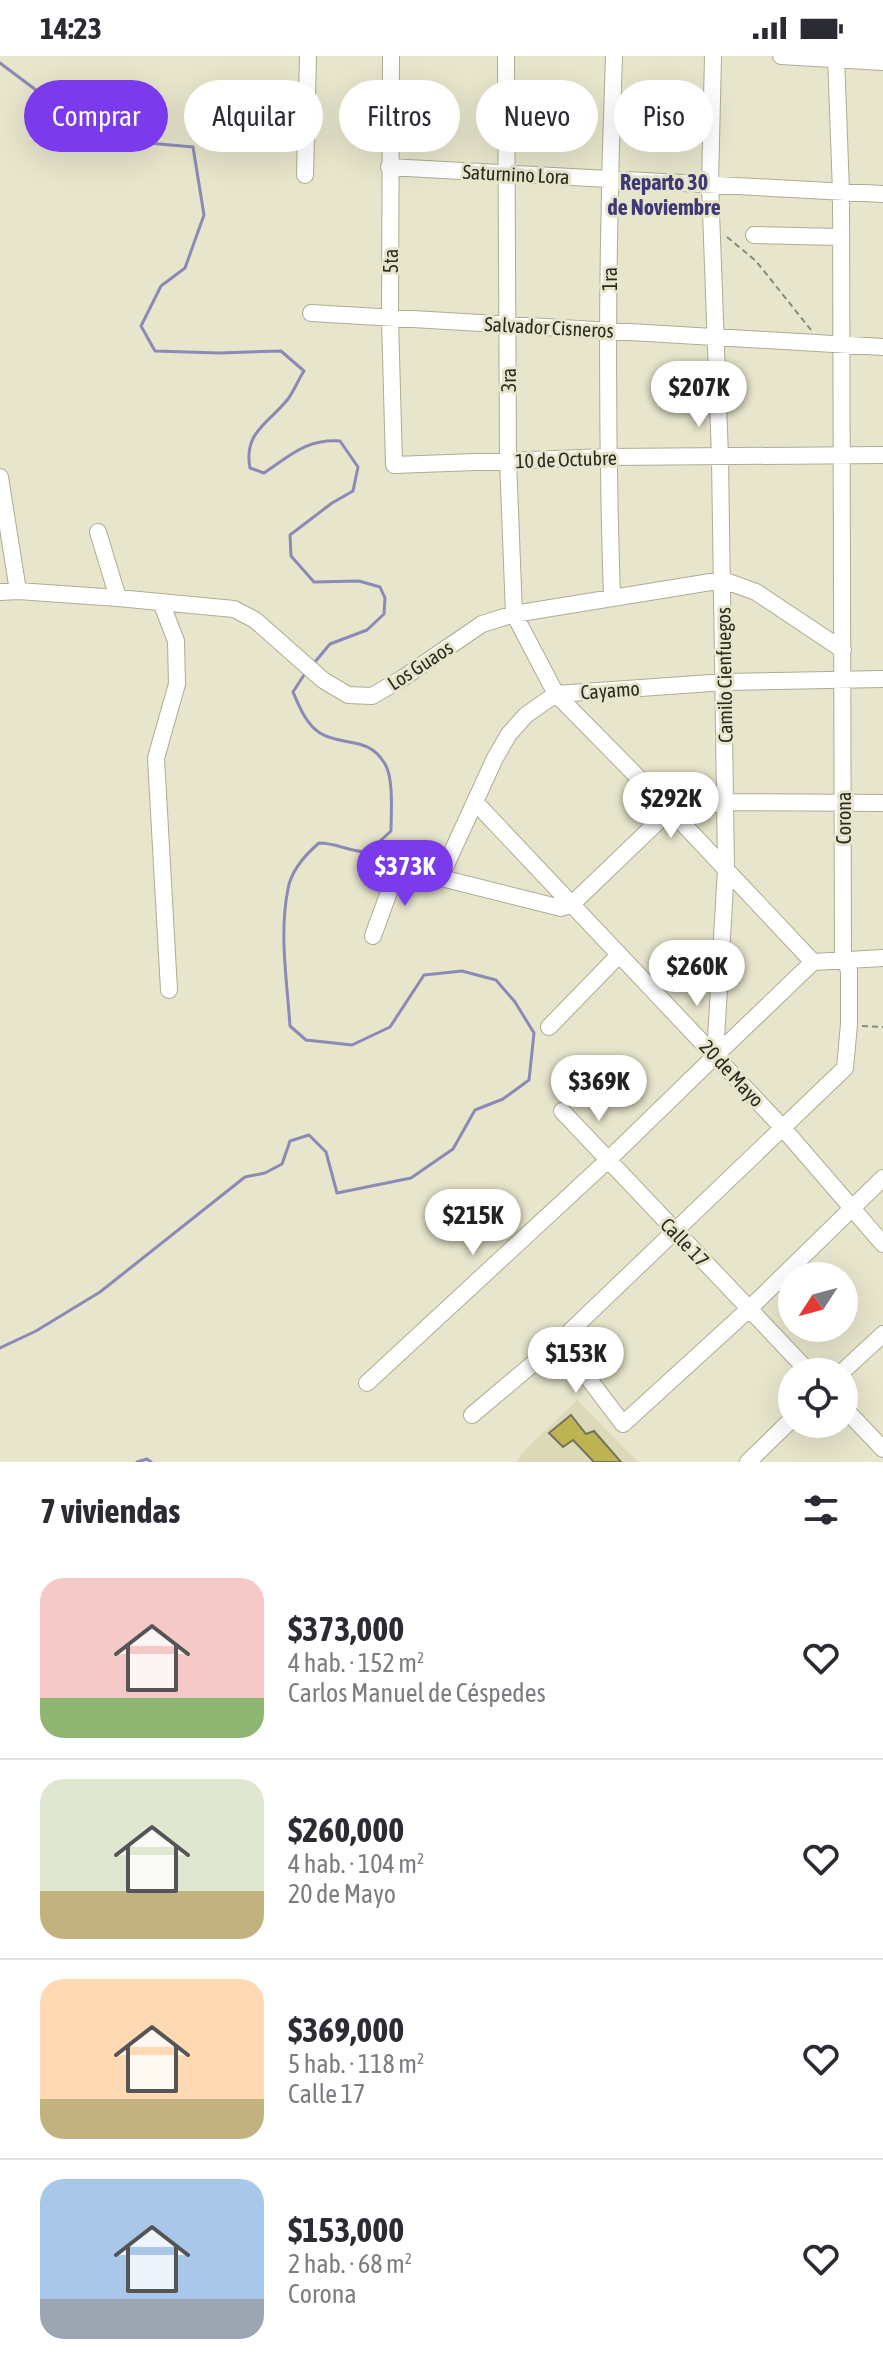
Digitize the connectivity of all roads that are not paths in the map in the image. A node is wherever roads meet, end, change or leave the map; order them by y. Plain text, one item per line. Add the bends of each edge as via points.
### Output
1 (308, 56) edge
2 (391, 56) edge
3 (506, 56) edge
4 (614, 56) edge
5 (713, 56) edge
6 (781, 56) edge
7 (836, 58) edge
8 (883, 62) edge
9 (389, 167) junction
10 (506, 173) junction
11 (305, 175) dead end
12 (609, 178) junction
13 (710, 184) junction
14 (841, 192) junction
15 (883, 194) edge
16 (754, 235) dead end
17 (841, 237) junction
18 (311, 313) dead end
19 (390, 318) junction
20 (508, 325) junction
21 (609, 331) junction
22 (714, 337) junction
23 (831, 344) junction
24 (883, 347) edge
25 (841, 454) junction
26 (883, 455) edge
27 (607, 457) junction
28 (720, 457) junction
29 (508, 460) junction
30 (394, 465) joint
31 (0, 477) edge
32 (98, 532) dead end
33 (723, 580) junction
34 (18, 591) junction
35 (0, 592) edge
36 (612, 597) junction
37 (118, 598) junction
38 (161, 602) junction
39 (514, 614) junction
40 (843, 650) junction
41 (844, 679) junction
42 (883, 679) edge
43 (725, 682) junction
44 (556, 694) junction
45 (725, 802) junction
46 (476, 803) junction
47 (843, 803) junction
48 (883, 803) edge
49 (670, 810) junction
50 (726, 869) junction
51 (441, 876) junction
52 (572, 904) junction
53 (373, 936) dead end
54 (618, 956) junction
55 (883, 958) edge
56 (843, 959) junction
57 (813, 962) junction
58 (169, 990) dead end
59 (549, 1027) dead end
60 (715, 1056) junction
61 (562, 1111) dead end
62 (782, 1127) junction
63 (607, 1161) junction
64 (883, 1178) edge
65 (854, 1208) junction
66 (676, 1232) junction
67 (883, 1244) edge
68 (749, 1309) junction
69 (883, 1334) edge
70 (560, 1341) junction
71 (796, 1358) edge
72 (857, 1358) edge
73 (367, 1383) dead end
74 (472, 1415) dead end
75 (858, 1423) edge
76 (778, 1433) edge
77 (883, 1449) edge
78 (748, 1462) edge

1 - 11 street
2 - 9 street, 5ta
3 - 10 street, 3ra
4 - 12 street, 1ra
5 - 13 street, Camilo Cienfuegos
6 - 7 street
7 - 8 street
7 - 14 street, Corona
9 - 10 street, Saturnino Lora
9 - 19 street, 5ta
10 - 12 street, Saturnino Lora
10 - 20 street, 3ra
12 - 13 street, Saturnino Lora
12 - 21 street, 1ra
13 - 14 street, Saturnino Lora
13 - 22 street, Camilo Cienfuegos
14 - 15 street, Saturnino Lora
14 - 17 street, Corona
16 - 17 street
17 - 23 street, Corona
18 - 19 street, Salvador Cisneros
19 - 20 street, Salvador Cisneros
19 - 30 street, 5ta
20 - 21 street, Salvador Cisneros
20 - 29 street, 3ra
21 - 22 street, Salvador Cisneros
21 - 27 street, 1ra
22 - 23 street, Salvador Cisneros
22 - 28 street, Camilo Cienfuegos
23 - 24 street, Salvador Cisneros
23 - 25 street, Corona
25 - 26 street, 10 de Octubre
25 - 28 street, 10 de Octubre
25 - 40 street, Corona
27 - 28 street, 10 de Octubre
27 - 29 street, 10 de Octubre
27 - 36 street, 1ra
28 - 33 street, Camilo Cienfuegos
29 - 30 street, 10 de Octubre
29 - 39 street, 3ra
31 - 34 street
32 - 37 street
33 - 36 street, Los Guaos
33 - 40 street via 756,592
33 - 43 street, Camilo Cienfuegos
34 - 35 street, Los Guaos
34 - 37 street, Los Guaos
36 - 39 street, Los Guaos
37 - 38 street, Los Guaos
38 - 39 street, Los Guaos via 234,609 255,620 323,680 348,695 372,696 482,624
38 - 58 street via 176,641 177,684 156,758
39 - 44 street, 3ra
40 - 41 street, Corona
41 - 42 street, Cayamo
41 - 43 street, Cayamo
41 - 47 street, Corona
43 - 44 street, Cayamo
43 - 45 street, Camilo Cienfuegos
44 - 46 street, Cayamo via 509,734
44 - 49 street, 3ra
45 - 47 street
45 - 49 street
45 - 50 street, Camilo Cienfuegos
46 - 51 street, Cayamo
46 - 52 street, 20 de Mayo
47 - 48 street
47 - 56 street, Corona
49 - 50 street, 3ra
49 - 52 street
50 - 57 street, 3ra
50 - 60 street, Camilo Cienfuegos
51 - 52 street via 561,908
51 - 53 street via 398,867
52 - 54 street, 20 de Mayo
54 - 59 street
54 - 60 street, 20 de Mayo
55 - 56 street
56 - 57 street
56 - 62 street, Corona via 849,970 845,1068
57 - 60 street
60 - 62 street, 20 de Mayo
60 - 63 street
61 - 63 street, Calle 17
62 - 65 street, 20 de Mayo
62 - 66 street, Corona
63 - 66 street, Calle 17
63 - 73 street
64 - 65 street
65 - 67 street, 20 de Mayo
65 - 68 street
66 - 68 street, Calle 17
66 - 70 street, Corona
68 - 70 street via 623,1424
68 - 71 street, Calle 17
69 - 72 street
70 - 74 street, Corona
75 - 77 street
76 - 78 street

